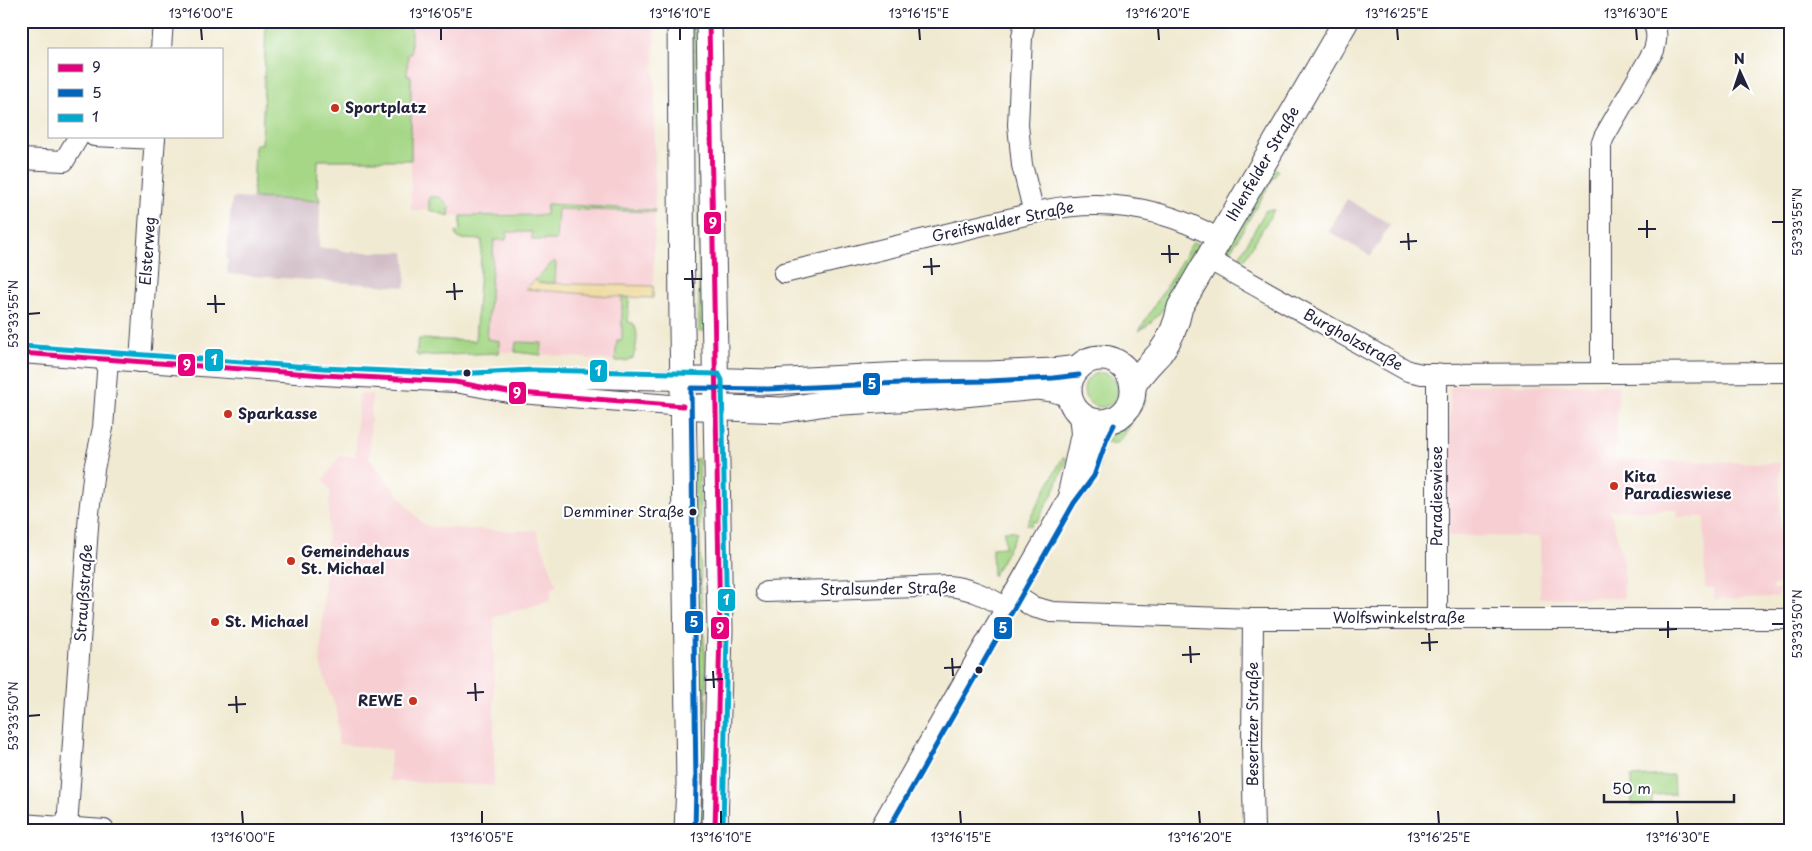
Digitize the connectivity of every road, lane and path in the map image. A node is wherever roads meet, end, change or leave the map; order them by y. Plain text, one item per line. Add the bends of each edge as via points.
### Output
1 (163, 21) edge
2 (680, 21) edge
3 (709, 21) edge
4 (1025, 21) edge
5 (1346, 21) edge
6 (1652, 21) edge
7 (161, 48) edge
8 (78, 138) edge
9 (155, 138) edge
10 (21, 159) edge
11 (1034, 212) junction
12 (1214, 249) junction
13 (784, 273) dead end
14 (1180, 307) junction
15 (21, 353) edge
16 (108, 359) junction
17 (140, 362) junction
18 (1115, 362) junction
19 (1078, 368) junction
20 (1791, 372) edge
21 (1601, 373) junction
22 (1437, 374) junction
23 (683, 380) junction
24 (715, 380) junction
25 (455, 382) junction
26 (1133, 386) junction
27 (1074, 404) junction
28 (683, 406) junction
29 (715, 408) junction
30 (1108, 421) junction
31 (1068, 499) junction
32 (766, 592) dead end
33 (1009, 601) junction
34 (1437, 618) junction
35 (1253, 619) junction
36 (1791, 619) edge
37 (21, 824) edge
38 (67, 827) junction
39 (104, 830) edge
40 (687, 830) edge
41 (715, 830) edge
42 (879, 830) edge
43 (1254, 830) edge

1 - 7 street
2 - 23 main road
3 - 24 main road
4 - 11 street via 1018,124 1022,165
5 - 12 main road, Ihlenfelder Straße
6 - 21 street via 1657,40 1654,50 1601,145
8 - 10 street via 64,161
9 - 17 street, Elsterweg
11 - 12 street, Greifswalder Straße via 1087,204 1131,207 1183,222
11 - 13 street, Greifswalder Straße
12 - 14 main road, Ihlenfelder Straße
12 - 22 street, Burgholzstraße via 1398,366 1422,374
14 - 18 main road, Ihlenfelder Straße via 1140,350
14 - 26 main road, Ihlenfelder Straße via 1177,322 1161,351
15 - 16 street
16 - 17 street
16 - 38 street, Straußstraße via 103,428 89,512
17 - 25 street
18 - 19 main road via 1096,358
18 - 26 main road via 1127,372
19 - 24 main road via 770,382
19 - 27 main road, Ihlenfelder Straße via 1071,380
20 - 21 street, Burgholzstraße
21 - 22 street, Burgholzstraße
22 - 34 street, Paradieswiese
23 - 24 main road
23 - 25 street via 533,377
23 - 28 main road
24 - 29 main road
25 - 28 street via 508,392
26 - 30 main road, Ihlenfelder Straße via 1127,408
27 - 29 main road via 1053,388 1037,387 826,403 783,410
27 - 30 main road via 1092,421
27 - 31 street, Ihlenfelder Straße via 1081,434
28 - 29 main road
28 - 40 main road
29 - 41 main road via 720,630
30 - 31 street, Ihlenfelder Straße via 1092,462
31 - 33 street, Ihlenfelder Straße
32 - 33 street, Stralsunder Straße via 948,586
33 - 35 street, Wolfswinkelstraße via 1052,612
33 - 42 street, Ihlenfelder Straße
34 - 35 street, Wolfswinkelstraße
34 - 36 street, Wolfswinkelstraße
35 - 43 street, Beseritzer Straße
37 - 38 street
38 - 39 street

